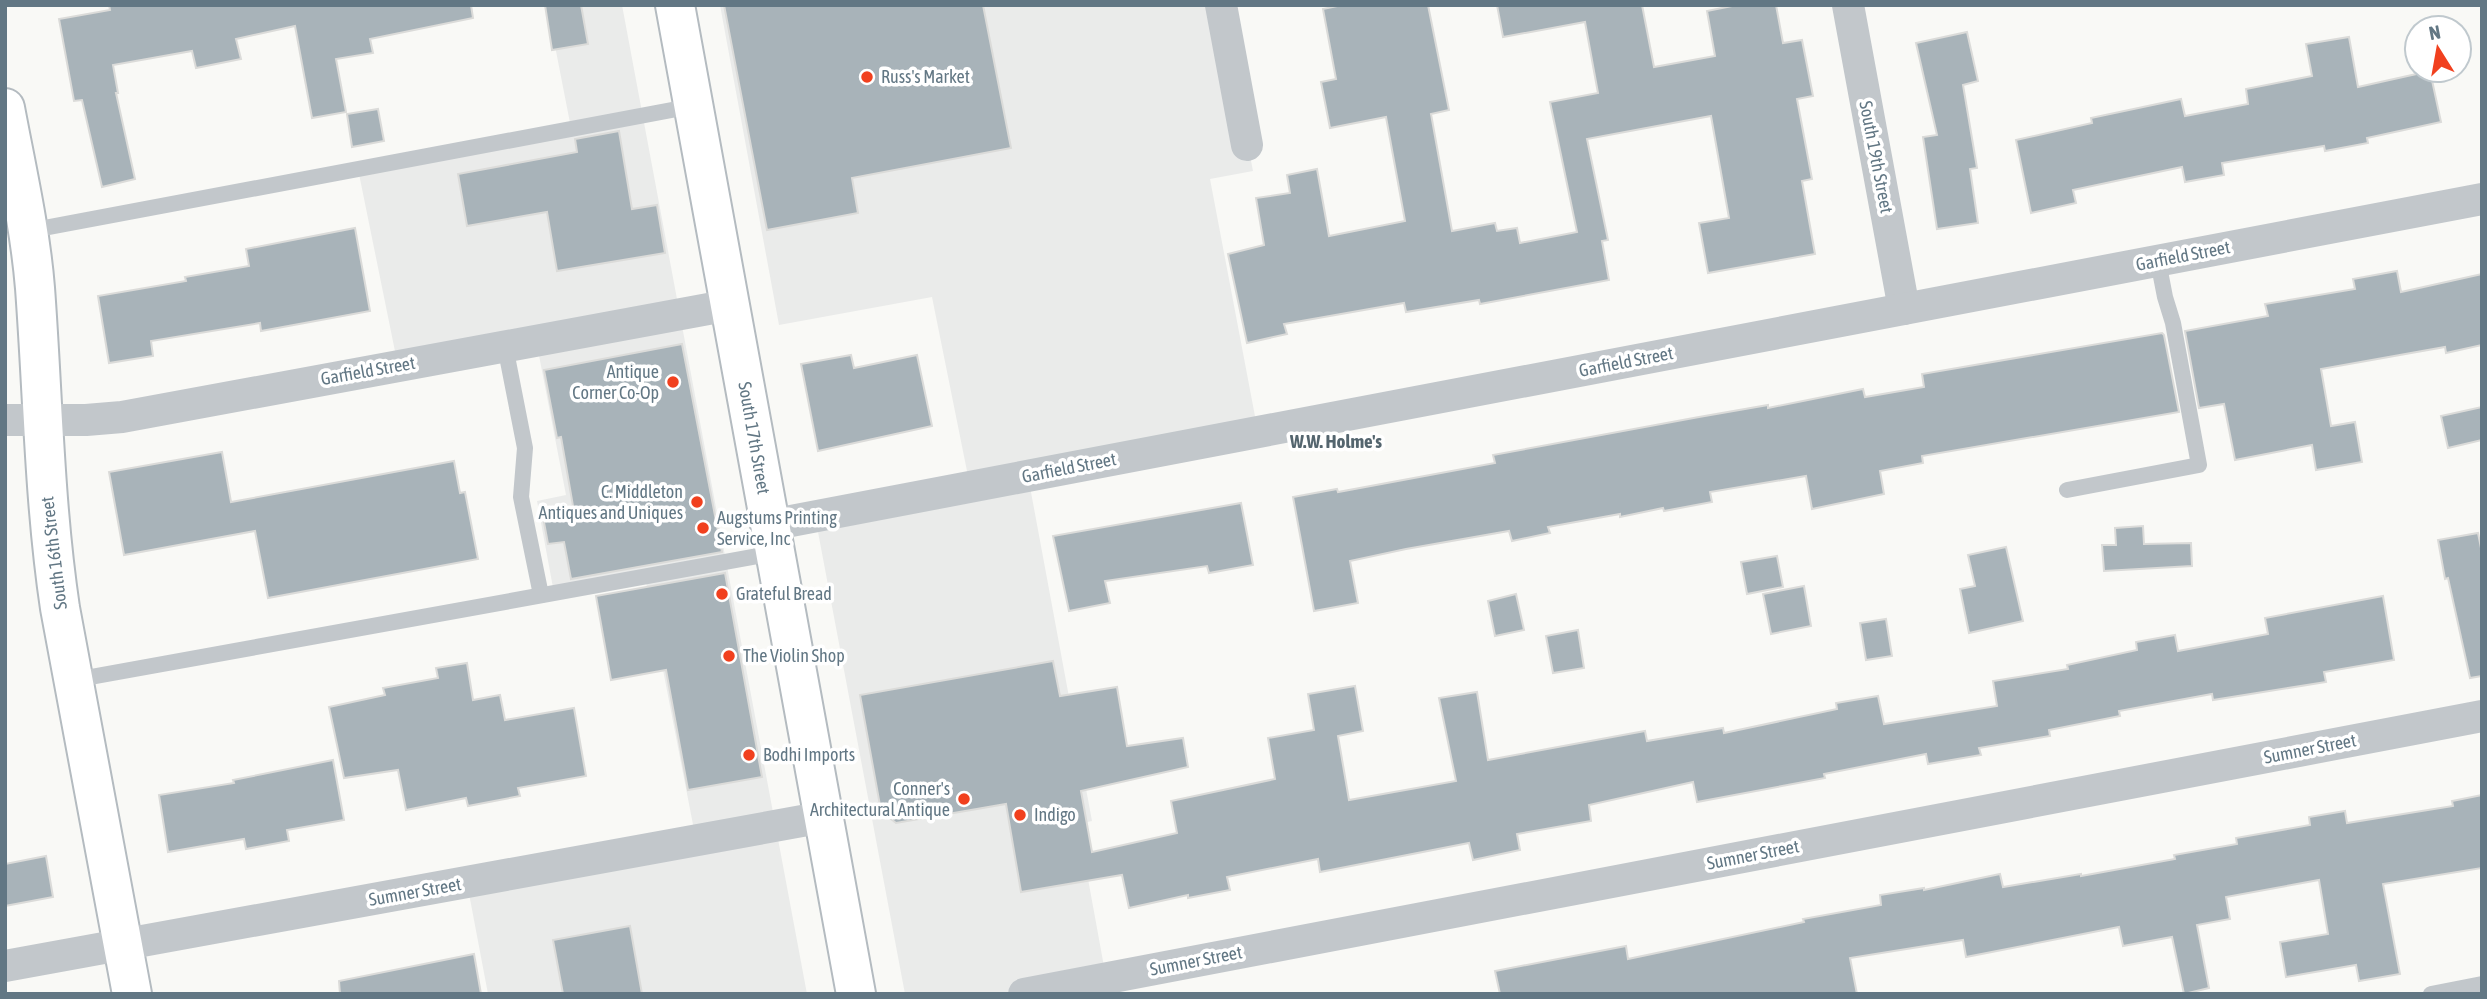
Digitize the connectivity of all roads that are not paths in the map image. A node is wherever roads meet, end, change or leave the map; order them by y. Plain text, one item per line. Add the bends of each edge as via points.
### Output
1 (675, 5) edge
2 (1221, 5) edge
3 (1848, 5) edge
4 (693, 106) junction
5 (5, 108) edge
6 (1247, 145) dead end
7 (10, 166) edge
8 (2482, 199) edge
9 (28, 231) junction
10 (2158, 261) junction
11 (730, 305) junction
12 (1904, 309) junction
13 (505, 346) junction
14 (24, 420) edge
15 (2067, 490) dead end
16 (773, 539) junction
17 (541, 596) junction
18 (74, 680) junction
19 (2482, 716) edge
20 (824, 817) junction
21 (123, 946) junction
22 (5, 966) edge
23 (2482, 984) edge
24 (132, 994) edge
25 (856, 994) edge
26 (1024, 994) edge
27 (2431, 994) edge

1 - 4 main road, South 17th Street
2 - 6 street
3 - 12 street, South 19th Street
4 - 9 lane
4 - 11 main road, South 17th Street
5 - 7 main road, South 16th Street
7 - 9 main road, South 16th Street
8 - 10 street, Garfield Street
9 - 14 main road, South 16th Street via 34,286
10 - 12 street, Garfield Street
10 - 15 lane via 2199,465
11 - 13 street, Garfield Street
11 - 16 main road, South 17th Street
12 - 16 street, Garfield Street
13 - 14 street, Garfield Street via 122,416
13 - 17 lane via 525,448 521,497
14 - 18 main road, South 16th Street
16 - 17 lane
16 - 20 main road, South 17th Street
17 - 18 lane
18 - 21 main road, South 16th Street
19 - 26 street, Sumner Street
20 - 21 street, Sumner Street
20 - 25 main road, South 17th Street
21 - 22 street, Sumner Street
21 - 24 main road, South 16th Street
23 - 27 lane

